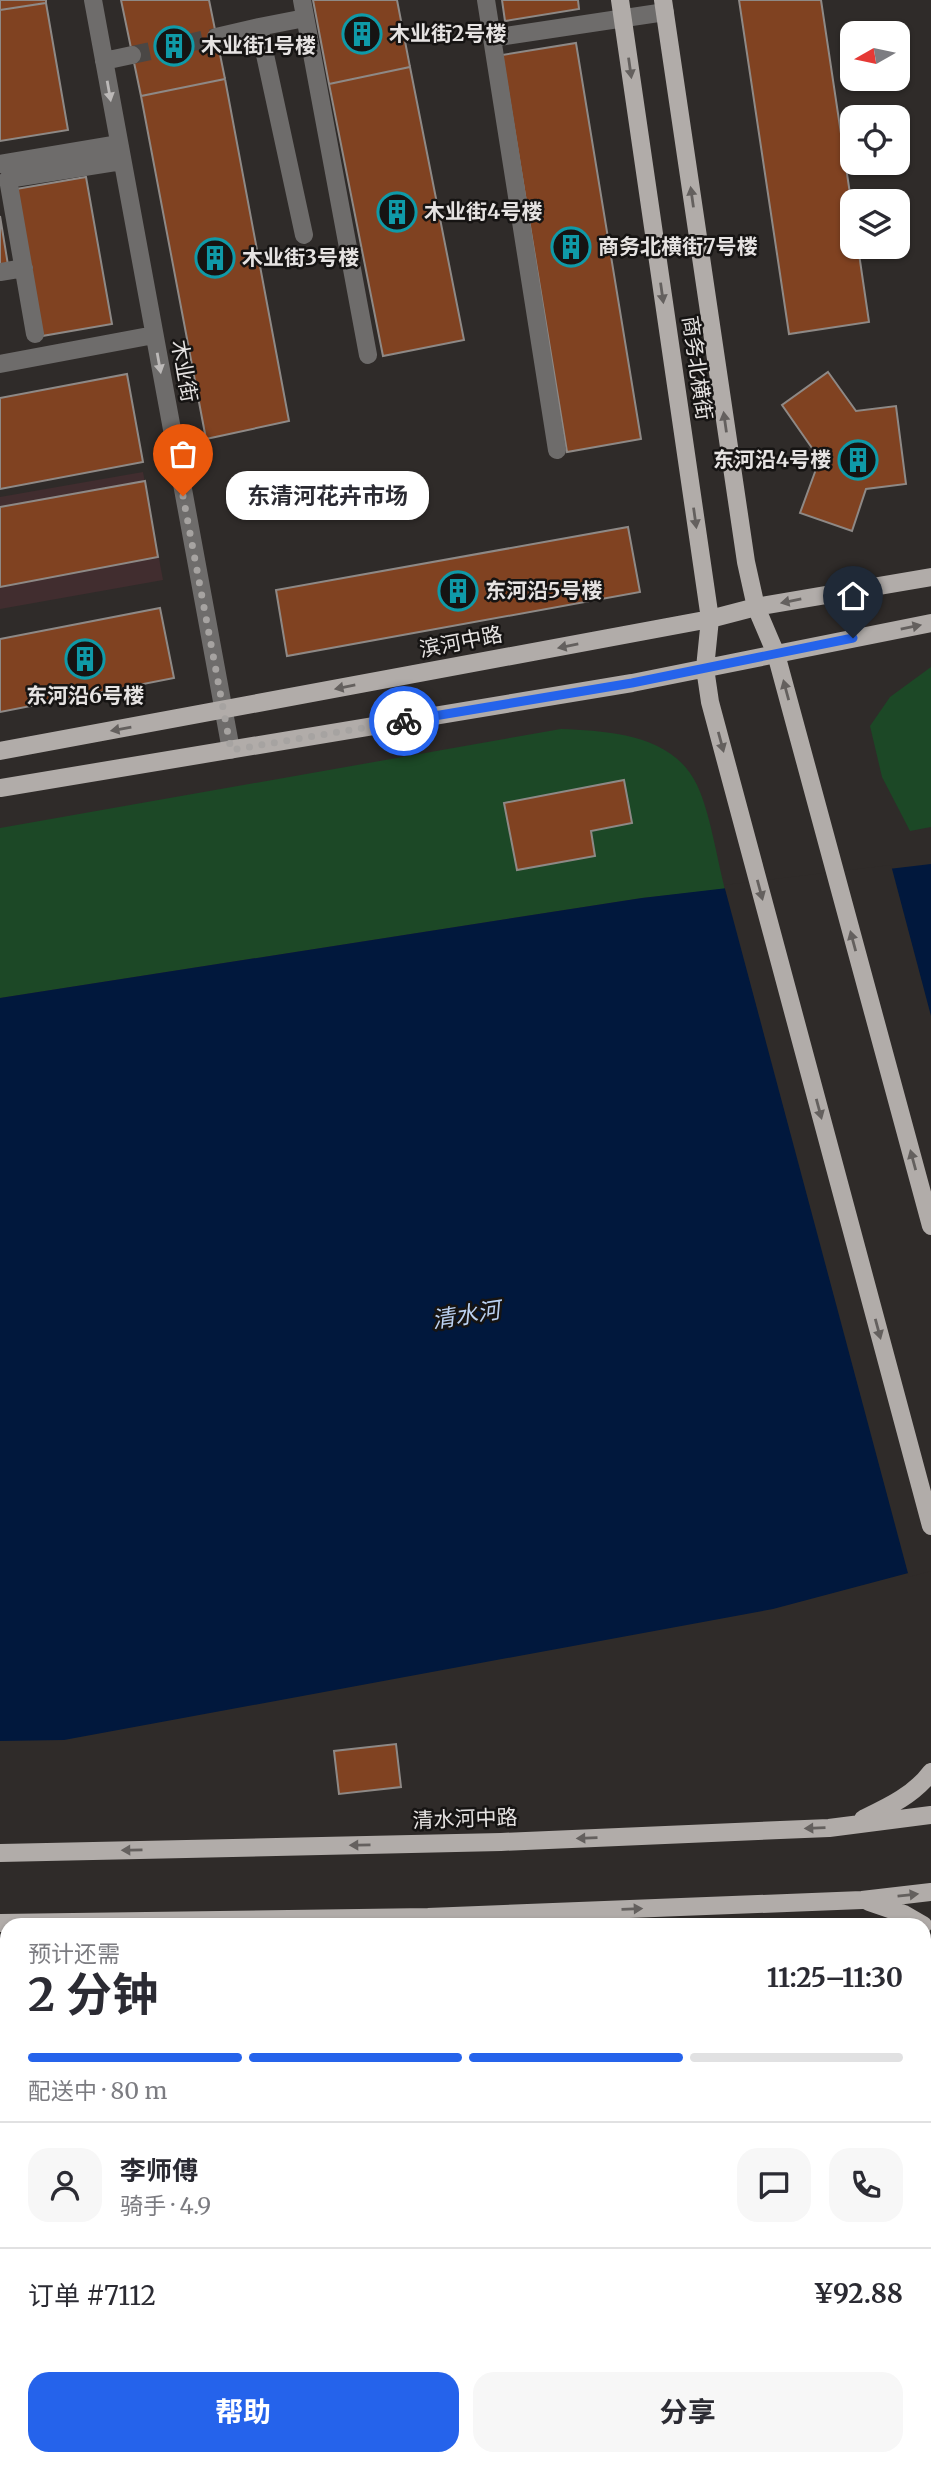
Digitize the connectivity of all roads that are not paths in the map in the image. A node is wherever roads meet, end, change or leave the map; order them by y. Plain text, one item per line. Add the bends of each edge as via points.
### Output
1 (93, 0) edge
2 (486, 0) edge
3 (620, 0) edge
4 (664, 6) edge
5 (303, 9) edge
6 (622, 18) junction
7 (259, 27) junction
8 (216, 37) tunnel mouth
9 (492, 38) junction
10 (132, 55) tunnel mouth
11 (104, 61) junction
12 (120, 152) junction
13 (0, 164) edge
14 (304, 235) dead end
15 (24, 268) junction
16 (0, 272) edge
17 (35, 334) dead end
18 (154, 335) junction
19 (368, 355) dead end
20 (0, 364) edge
21 (557, 450) dead end
22 (931, 578) edge
23 (756, 607) junction
24 (710, 619) junction
25 (931, 623) edge
26 (776, 654) junction
27 (705, 668) junction
28 (223, 710) junction
29 (231, 750) junction
30 (0, 751) edge
31 (0, 788) edge
32 (931, 1226) edge
33 (931, 1526) edge
34 (931, 1772) edge
35 (931, 1815) edge
36 (850, 1825) junction
37 (0, 1853) edge
38 (931, 1892) edge
39 (862, 1900) junction
40 (396, 1918) edge
41 (911, 1918) edge

1 - 11 street, 木业街
2 - 9 street
3 - 6 main road, 商务北横街
4 - 6 street
23 -> 4 main road, 商务北横街
5 - 7 street
5 - 19 street
6 - 9 street
6 -> 24 main road, 商务北横街
7 - 8 street
7 - 14 street
9 - 21 street
10 - 11 street
11 -> 12 street, 木业街
12 - 13 street
12 - 15 street via 8,179
12 - 18 street, 木业街
15 - 16 street
15 - 17 street
18 - 20 street
18 -> 28 street, 木业街
22 -> 23 main road, 滨河中路
23 - 24 main road, 滨河中路
23 - 26 main road, 商务北横街
24 - 27 main road, 商务北横街
24 -> 28 main road, 滨河中路
26 -> 25 main road
26 - 27 main road
32 -> 26 main road, 商务北横街
27 - 29 main road
27 -> 33 main road, 商务北横街 via 710,702
28 - 29 street, 木业街
28 -> 30 main road, 滨河中路
29 - 31 main road
34 - 36 main road via 893,1804
35 - 36 main road, 清水河中路
36 -> 37 main road, 清水河中路 via 501,1842
39 -> 38 main road
40 -> 39 main road
39 - 41 main road

